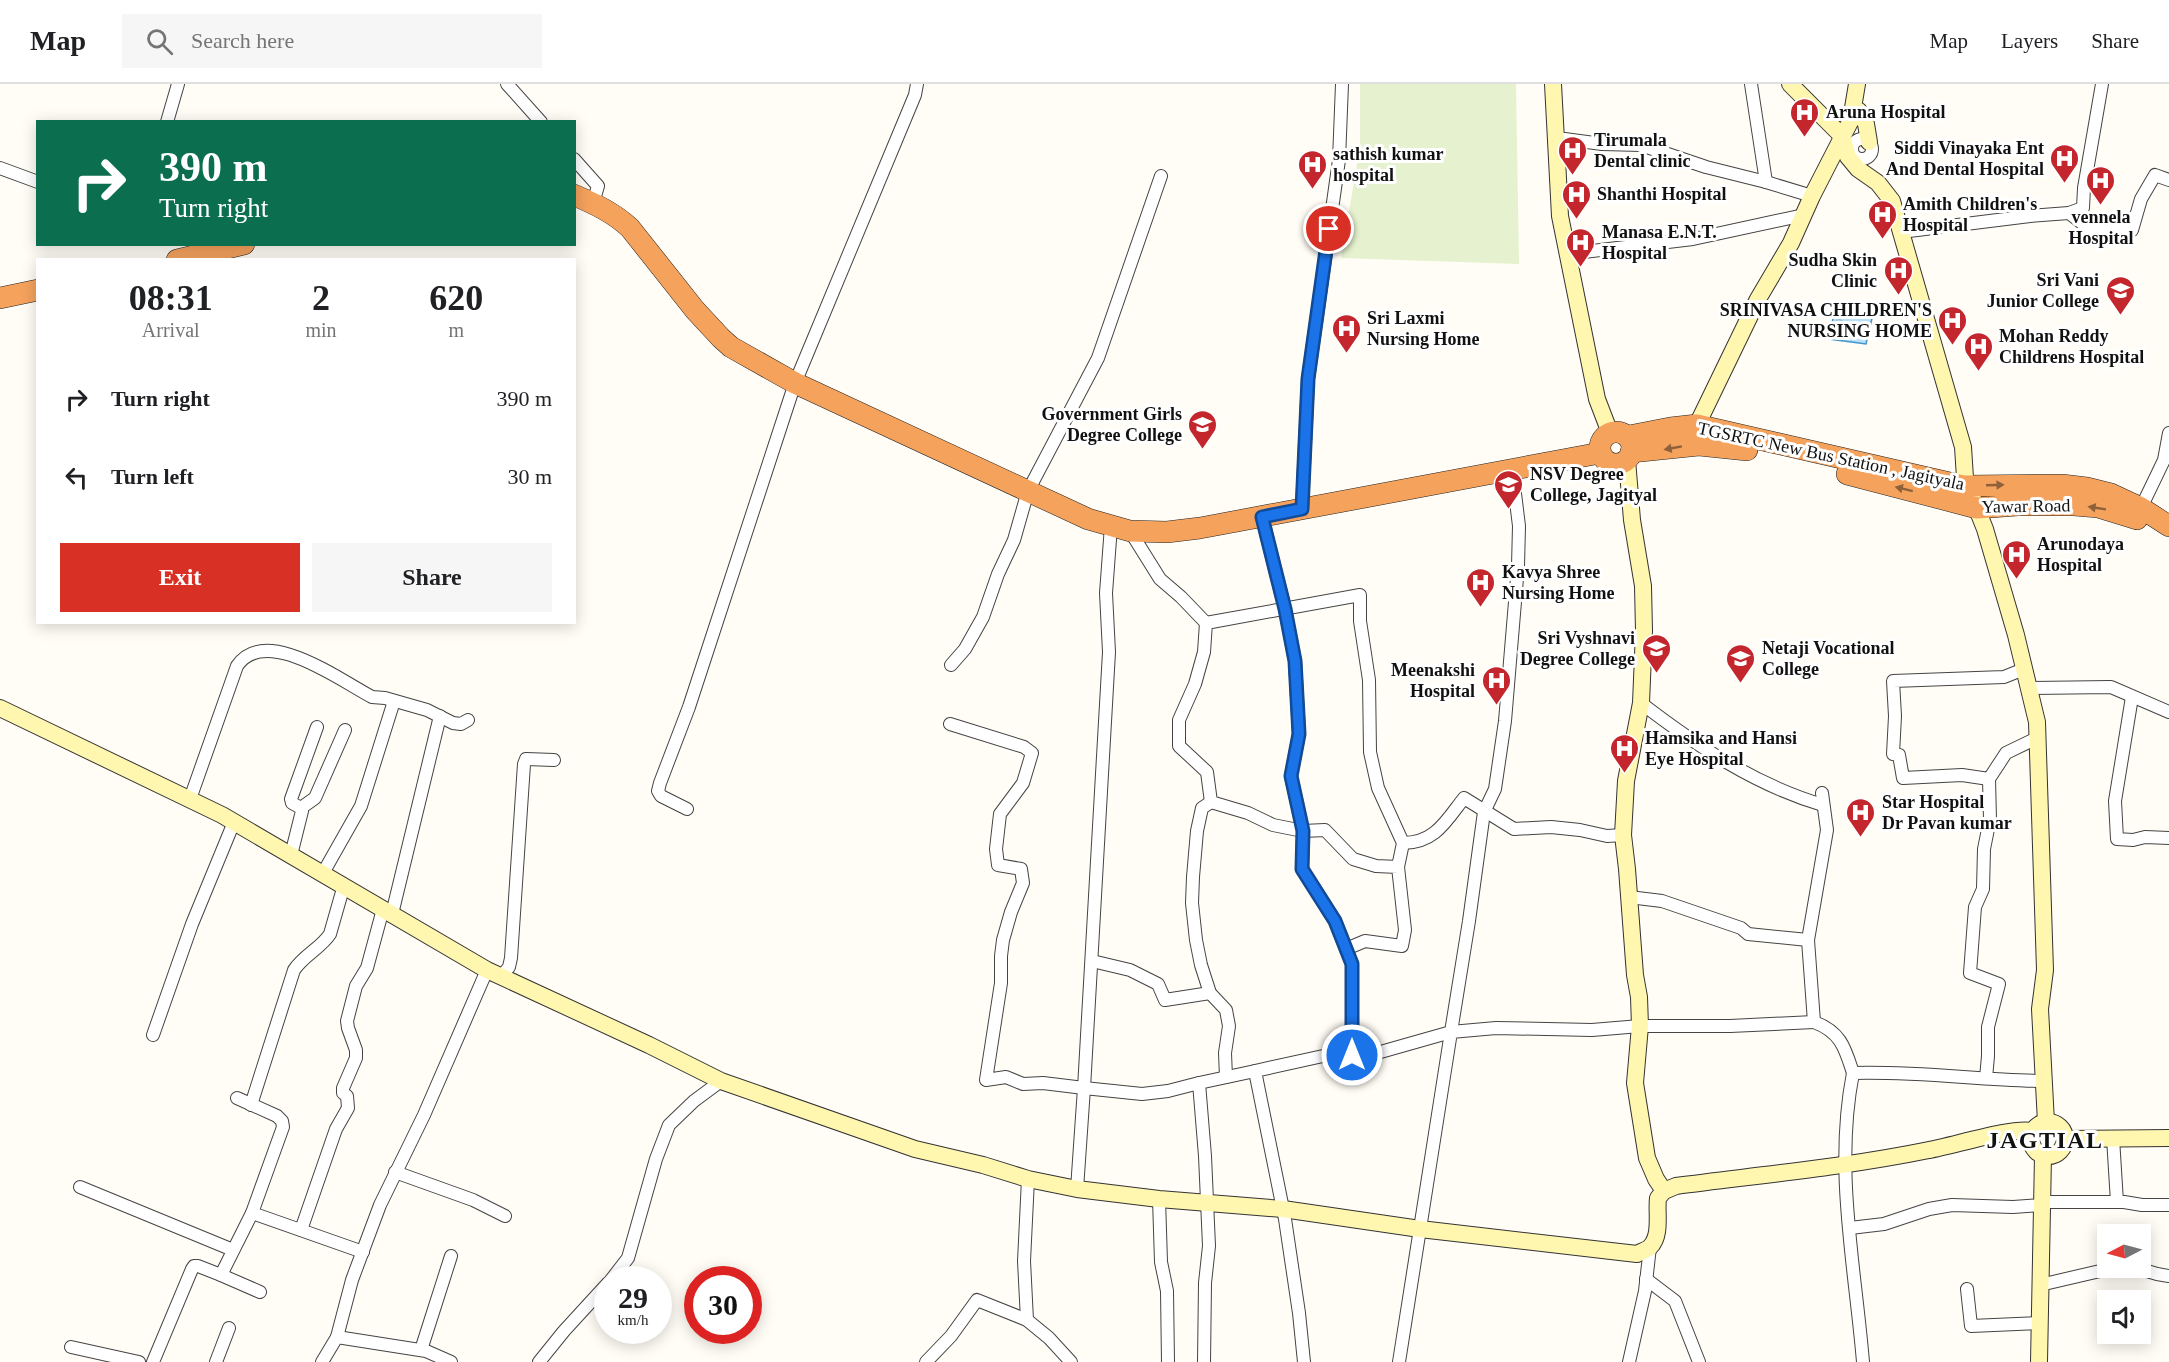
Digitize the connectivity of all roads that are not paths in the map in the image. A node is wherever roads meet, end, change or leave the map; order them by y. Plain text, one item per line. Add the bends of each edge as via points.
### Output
1 (178, 84) edge
2 (507, 84) edge
3 (916, 84) edge
4 (1342, 84) edge
5 (1553, 84) edge
6 (1751, 84) edge
7 (1790, 84) edge
8 (1857, 84) edge
9 (2102, 84) edge
10 (1852, 112) junction
11 (168, 120) edge
12 (539, 120) edge
13 (1842, 136) junction
14 (1557, 138) junction
15 (1869, 142) joint
16 (1850, 154) junction
17 (576, 161) edge
18 (0, 168) edge
19 (1161, 176) dead end
20 (2169, 180) edge
21 (36, 181) edge
22 (1766, 182) junction
23 (1812, 196) junction
24 (584, 199) edge
25 (2069, 213) junction
26 (1804, 215) junction
27 (1902, 232) junction
28 (214, 247) edge
29 (1567, 254) junction
30 (183, 258) edge
31 (36, 290) edge
32 (0, 298) edge
33 (795, 383) junction
34 (2169, 433) edge
35 (1698, 435) junction
36 (1624, 445) junction
37 (1512, 469) junction
38 (1028, 491) junction
39 (1970, 500) junction
40 (1302, 509) junction
41 (2138, 513) junction
42 (1262, 517) junction
43 (2169, 526) edge
44 (1121, 528) junction
45 (2169, 538) edge
46 (1285, 609) junction
47 (1206, 623) junction
48 (951, 664) dead end
49 (2024, 669) junction
50 (2029, 688) junction
51 (2132, 697) junction
52 (394, 701) junction
53 (1641, 703) junction
54 (0, 708) edge
55 (2168, 709) edge
56 (440, 716) junction
57 (468, 720) dead end
58 (950, 724) dead end
59 (317, 728) dead end
60 (345, 730) dead end
61 (2037, 738) junction
62 (554, 760) dead end
63 (1989, 780) junction
64 (190, 799) junction
65 (1211, 802) junction
66 (301, 808) junction
67 (687, 808) dead end
68 (1484, 812) junction
69 (234, 822) junction
70 (1303, 831) junction
71 (1623, 835) junction
72 (2169, 838) edge
73 (1403, 843) junction
74 (291, 855) junction
75 (1398, 867) junction
76 (323, 873) junction
77 (344, 885) junction
78 (1629, 897) junction
79 (388, 911) junction
80 (1808, 940) junction
81 (1346, 950) junction
82 (1092, 961) junction
83 (494, 974) junction
84 (1210, 993) junction
85 (1814, 1022) junction
86 (1640, 1026) junction
87 (1451, 1032) junction
88 (153, 1035) dead end
89 (1352, 1055) junction
90 (1255, 1071) junction
91 (1853, 1073) junction
92 (1226, 1077) junction
93 (1986, 1078) junction
94 (721, 1081) junction
95 (2044, 1081) junction
96 (1199, 1083) junction
97 (1084, 1088) junction
98 (237, 1098) dead end
99 (251, 1105) junction
100 (2039, 1126) junction
101 (2113, 1138) junction
102 (2169, 1138) edge
103 (2065, 1139) junction
104 (2043, 1156) junction
105 (1846, 1164) junction
106 (396, 1172) junction
107 (1028, 1179) junction
108 (81, 1187) dead end
109 (1077, 1189) junction
110 (1664, 1191) junction
111 (1159, 1199) junction
112 (2117, 1202) junction
113 (1208, 1203) junction
114 (2043, 1203) junction
115 (2169, 1204) edge
116 (1283, 1209) junction
117 (252, 1213) junction
118 (505, 1216) dead end
119 (1850, 1228) junction
120 (1420, 1229) junction
121 (301, 1230) junction
122 (1650, 1247) junction
123 (233, 1250) junction
124 (363, 1252) junction
125 (451, 1256) dead end
126 (622, 1266) edge
127 (2097, 1272) edge
128 (2151, 1272) edge
129 (221, 1275) junction
130 (2169, 1276) edge
131 (1646, 1279) junction
132 (2040, 1284) junction
133 (1967, 1289) dead end
134 (260, 1292) dead end
135 (594, 1298) edge
136 (1027, 1320) junction
137 (2039, 1323) junction
138 (229, 1328) dead end
139 (337, 1337) junction
140 (71, 1347) dead end
141 (421, 1350) junction
142 (139, 1362) edge
143 (153, 1362) edge
144 (216, 1362) edge
145 (322, 1362) edge
146 (451, 1362) edge
147 (539, 1362) edge
148 (926, 1362) edge
149 (1071, 1362) edge
150 (1168, 1362) edge
151 (1204, 1362) edge
152 (1304, 1362) edge
153 (1399, 1362) edge
154 (1629, 1362) edge
155 (1699, 1362) edge
156 (1863, 1362) edge
157 (2039, 1362) edge

1 - 11 street
2 - 12 street
3 - 33 street via 915,95
4 - 40 street via 1339,160 1308,379
5 - 14 main road
6 - 22 street
7 - 13 main road
8 - 10 main road
9 - 25 street via 2083,208
10 - 13 main road
10 - 15 main road via 1859,111 1866,123
13 - 16 main road
13 - 23 main road
14 - 22 street via 1641,145
14 - 29 main road via 1560,216
15 - 16 street via 1868,157
16 - 27 main road via 1858,169 1878,183 1892,201
17 - 24 street via 597,182 598,189
18 - 21 street
19 - 38 street via 1098,358
20 - 25 street via 2154,175 2141,199 2132,230 2091,230
22 - 23 street
23 - 26 main road
24 - 33 highway via 630,228 721,338
25 - 27 street
26 - 29 street via 1693,239
26 - 35 main road via 1758,299
27 - 39 main road via 1963,447
28 - 30 highway
29 - 36 main road via 1597,399
31 - 32 highway
33 - 38 highway
33 - 67 street via 689,707 660,783 661,796
34 - 41 street via 2164,460
35 - 36 highway
35 - 39 highway, TGSRTC New Bus Station , Jagityala
36 - 37 highway via 1622,463 1611,464 1600,453
36 - 53 main road via 1643,586
37 - 40 highway
37 - 68 street via 1519,526 1518,566 1505,721 1495,789
38 - 44 highway via 1089,519
38 - 48 street via 1014,540 983,617 965,649
39 - 41 highway, TGSRTC New Bus Station , Jagityala via 2062,485 2111,494
39 - 49 main road via 1985,529
40 - 42 highway
41 - 43 highway, TGSRTC New Bus Station , Jagityala
41 - 45 highway
42 - 44 highway via 1167,532
42 - 46 street
44 - 47 street via 1160,579
44 - 82 street via 1106,593 1109,652
46 - 47 street
46 - 70 street via 1295,661 1299,734 1291,776
46 - 73 street via 1360,595 1369,680 1370,752 1378,788
47 - 65 street via 1204,652 1179,720 1179,746 1207,772
49 - 50 main road
49 - 63 street via 2004,677 1893,681 1893,754 1899,754 1903,778 1962,775
50 - 51 street via 2111,687
50 - 61 main road
51 - 55 street
51 - 72 street via 2115,801 2117,839
52 - 56 street
52 - 64 street via 372,697 296,656 275,650 243,657
52 - 76 street via 361,806
53 - 71 main road via 1626,780
53 - 80 street via 1690,741 1728,763 1793,796 1823,799 1827,830
54 - 64 main road
56 - 57 street via 453,723
56 - 79 street
58 - 97 street via 1032,753 1023,783 1000,814 998,865 1021,869 1023,883 1004,940 986,1080 1006,1077 1023,1084
59 - 66 street via 291,799
60 - 66 street via 315,798
61 - 63 street via 2006,753
61 - 95 main road via 2045,970 2040,1009
62 - 83 street via 531,758 524,764 512,958 509,967
63 - 93 street via 1990,819 1970,973 1999,984 1988,1027
64 - 69 main road
65 - 70 street
65 - 84 street via 1203,808 1197,831 1192,903 1196,940
66 - 74 street
68 - 71 street via 1514,829 1551,827
68 - 73 street via 1464,798 1435,834 1415,843
68 - 87 street
69 - 74 main road
69 - 88 street via 192,924
70 - 75 street via 1325,830 1353,859
70 - 81 street via 1302,869 1335,921
71 - 78 main road
73 - 75 street
74 - 76 main road
75 - 81 street via 1405,930 1402,946 1365,941
76 - 77 main road
77 - 79 main road
77 - 99 street via 330,934 294,970
78 - 80 street via 1662,901 1741,928 1748,934
78 - 86 main road
79 - 83 main road
79 - 121 street via 367,968 356,986 347,1021 356,1050 343,1088 348,1108 336,1129
80 - 85 street
81 - 89 street via 1352,964
82 - 84 street via 1130,970 1158,984 1165,1000
82 - 97 street
83 - 94 main road
83 - 106 street
84 - 92 street via 1226,1010
85 - 86 street
85 - 91 street via 1831,1028 1845,1048
86 - 87 street
86 - 110 main road via 1635,1083 1647,1158
87 - 89 street via 1377,1053
87 - 120 street
89 - 90 street via 1323,1056
90 - 92 street
90 - 116 street
91 - 93 street via 1907,1072
91 - 105 street via 1846,1121
92 - 96 street
93 - 95 street
94 - 107 main road via 915,1149
94 - 126 street via 669,1125 628,1258
95 - 100 main road
96 - 97 street via 1142,1094
96 - 113 street
97 - 109 street
98 - 99 street
99 - 117 street via 278,1116 283,1127
100 - 103 main road via 2057,1124
100 - 104 main road via 2031,1143
100 - 105 main road
101 - 102 main road
101 - 103 main road
101 - 112 street
103 - 104 main road via 2058,1153
104 - 114 main road
105 - 110 main road via 1676,1186
105 - 119 street
106 - 118 street
106 - 124 street
107 - 109 main road
107 - 136 street via 1024,1261
108 - 123 street
109 - 111 main road
110 - 122 main road via 1658,1198 1657,1229
111 - 113 main road
111 - 150 street
112 - 114 street
112 - 115 street
113 - 116 main road
113 - 151 street
114 - 119 street via 2013,1207 1953,1205 1884,1224
114 - 132 main road
116 - 120 main road
116 - 152 street
117 - 121 street
117 - 123 street
119 - 156 street
120 - 122 main road via 1637,1254
120 - 153 street
121 - 124 street
122 - 131 street
123 - 129 street
124 - 139 street
125 - 141 street
127 - 132 street
128 - 130 street
129 - 134 street
129 - 143 street via 194,1266
131 - 154 street
131 - 155 street via 1676,1301
132 - 137 main road
133 - 137 street via 1971,1326
135 - 147 street
136 - 148 street via 977,1300
136 - 149 street
137 - 157 main road
138 - 144 street
139 - 141 street
139 - 145 street
140 - 142 street
141 - 146 street

